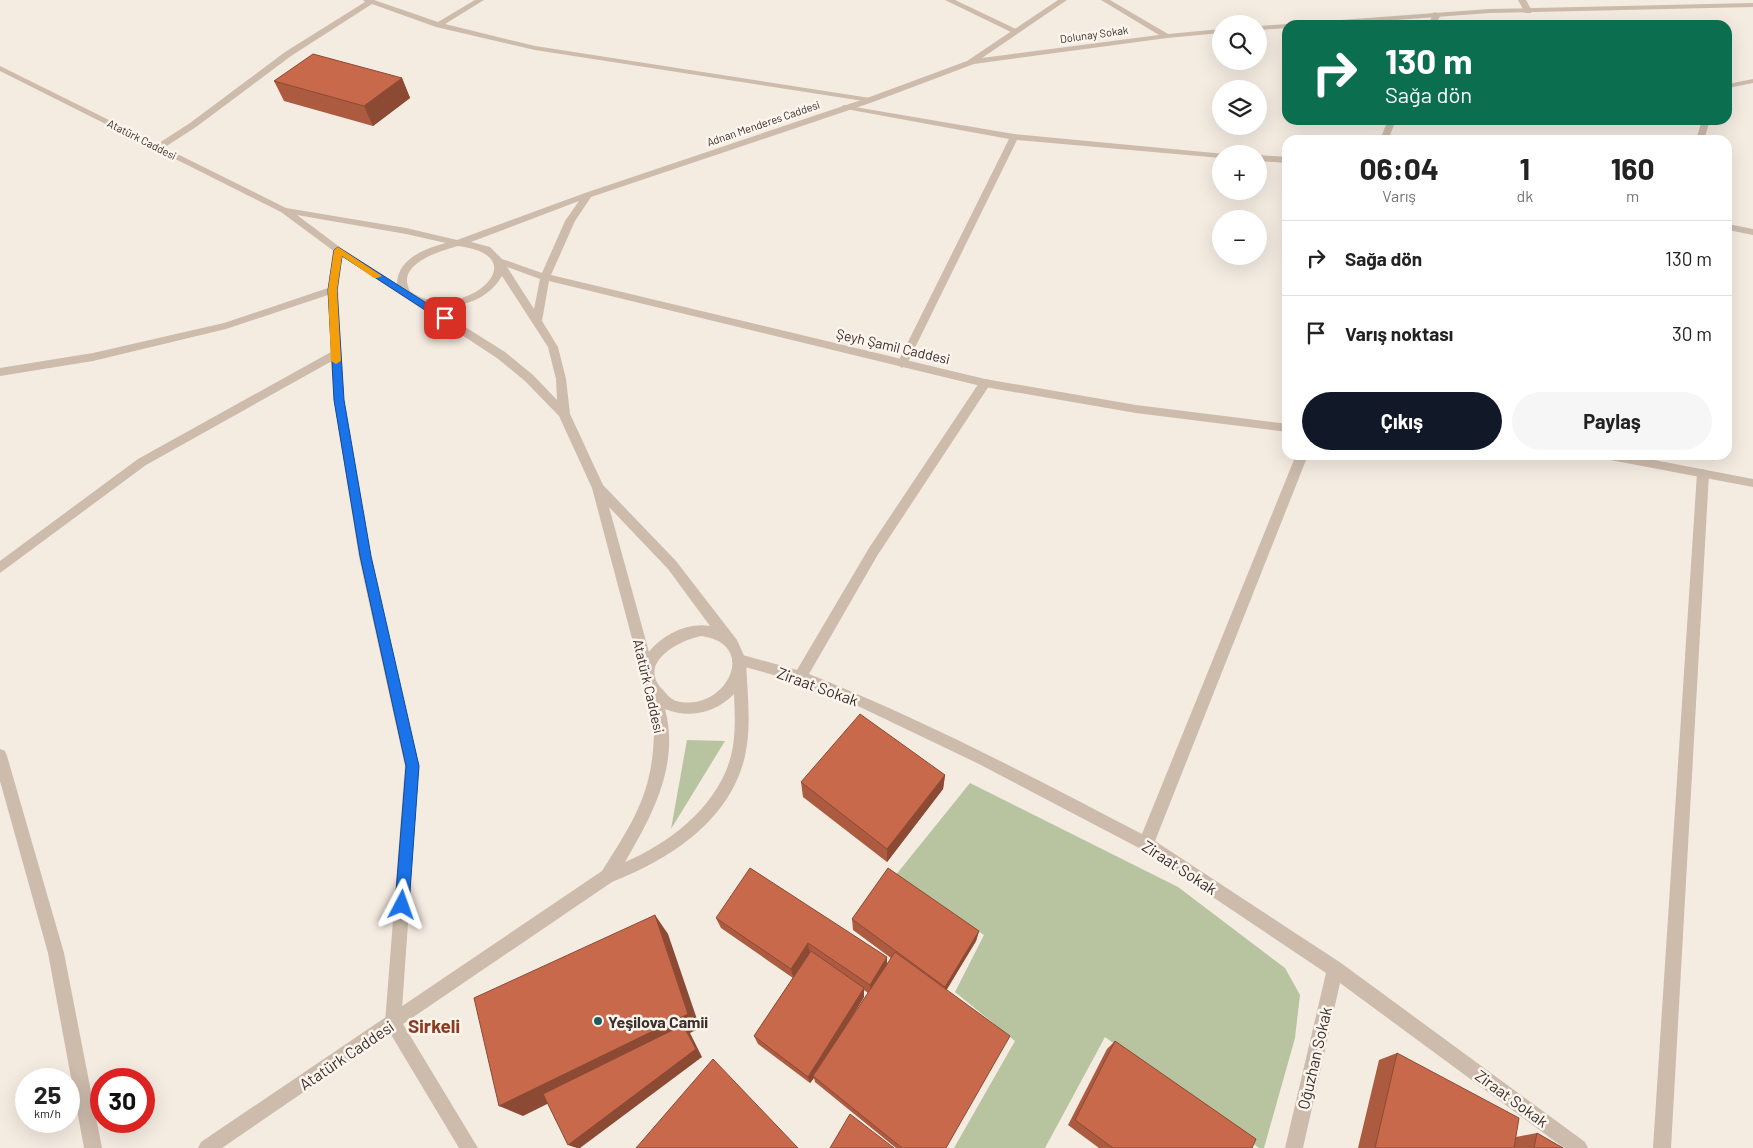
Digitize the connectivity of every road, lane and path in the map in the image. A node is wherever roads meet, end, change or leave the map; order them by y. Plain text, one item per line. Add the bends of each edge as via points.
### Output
1 (480, 0) edge
2 (948, 0) edge
3 (1063, 0) edge
4 (1105, 0) edge
5 (1522, 0) edge
6 (369, 1) edge
7 (1753, 6) edge
8 (1528, 10) junction
9 (1437, 14) junction
10 (1361, 20) edge
11 (1434, 20) edge
12 (440, 25) junction
13 (1282, 26) edge
14 (1267, 27) edge
15 (1016, 31) junction
16 (1212, 32) edge
17 (1167, 36) junction
18 (970, 63) junction
19 (0, 68) edge
20 (1753, 81) edge
21 (1732, 85) edge
22 (870, 100) junction
23 (846, 107) junction
24 (1014, 137) junction
25 (159, 147) junction
26 (1212, 154) edge
27 (1267, 159) edge
28 (1282, 160) edge
29 (588, 195) junction
30 (284, 210) junction
31 (1732, 228) edge
32 (1753, 232) edge
33 (458, 243) junction
34 (338, 250) junction
35 (498, 261) junction
36 (545, 277) junction
37 (333, 290) junction
38 (416, 301) junction
39 (537, 321) junction
40 (336, 354) junction
41 (902, 364) junction
42 (0, 372) edge
43 (985, 383) junction
44 (564, 414) junction
45 (1282, 427) edge
46 (1300, 460) edge
47 (1632, 460) edge
48 (1703, 473) junction
49 (1753, 483) edge
50 (598, 488) junction
51 (0, 568) edge
52 (726, 639) junction
53 (739, 660) junction
54 (800, 677) junction
55 (650, 683) junction
56 (0, 756) edge
57 (1146, 844) junction
58 (607, 876) junction
59 (1335, 969) junction
60 (393, 1023) junction
61 (92, 1148) edge
62 (207, 1148) edge
63 (469, 1148) edge
64 (1294, 1148) edge
65 (1579, 1148) edge
66 (1662, 1148) edge

1 - 12 street
2 - 15 street
3 - 15 street, Adnan Menderes Caddesi
4 - 17 street
5 - 8 street
6 - 12 street
6 - 25 street via 288,54
7 - 8 street
8 - 9 street
9 - 10 street
9 - 11 street
12 - 22 street via 535,48
13 - 14 street
15 - 18 street, Adnan Menderes Caddesi
16 - 17 street, Dolunay Sokak
17 - 18 street, Dolunay Sokak
18 - 22 street, Adnan Menderes Caddesi
19 - 25 street, Atatürk Caddesi
20 - 21 street
22 - 23 street, Adnan Menderes Caddesi
23 - 24 street
23 - 29 street, Adnan Menderes Caddesi
24 - 26 street
24 - 41 street
25 - 30 street, Atatürk Caddesi
27 - 28 street
29 - 33 street, Adnan Menderes Caddesi
29 - 36 street via 570,221
30 - 33 street
30 - 34 street
31 - 32 street
33 - 35 street via 484,248
33 - 38 street, Adnan Menderes Caddesi via 427,252 406,268 402,287 406,295
34 - 37 street
34 - 38 street
35 - 36 street, Şeyh Şamil Caddesi
35 - 38 street via 495,280 474,297 444,305
35 - 39 street
36 - 39 street
36 - 41 street, Şeyh Şamil Caddesi
37 - 40 street
37 - 42 street via 226,326 93,357
38 - 44 street via 501,355
39 - 44 street via 553,347 561,379
40 - 51 street via 142,462
40 - 60 street via 339,400 365,556 412,766
41 - 43 street, Şeyh Şamil Caddesi
43 - 45 street, Şeyh Şamil Caddesi via 1048,396
43 - 54 street via 873,552
44 - 50 street, Atatürk Caddesi
46 - 57 street
47 - 48 street
48 - 49 street
48 - 66 street
50 - 52 street, Atatürk Caddesi via 672,565
50 - 55 street, Atatürk Caddesi
52 - 53 street via 735,648
52 - 55 street via 714,632 701,630 686,631 673,637 652,657
53 - 54 street, Ziraat Sokak
53 - 55 street via 733,686 710,705 680,708 666,703
53 - 58 street, Atatürk Caddesi via 741,739 733,773 720,795 685,836 653,857
54 - 57 street, Ziraat Sokak via 865,703 984,759
55 - 58 street, Atatürk Caddesi via 661,721 662,746 657,783 641,822
56 - 61 street via 56,953
57 - 59 street, Ziraat Sokak
58 - 60 street, Atatürk Caddesi
59 - 64 street, Oğuzhan Sokak
59 - 65 street, Ziraat Sokak
60 - 62 street, Atatürk Caddesi
60 - 63 street

